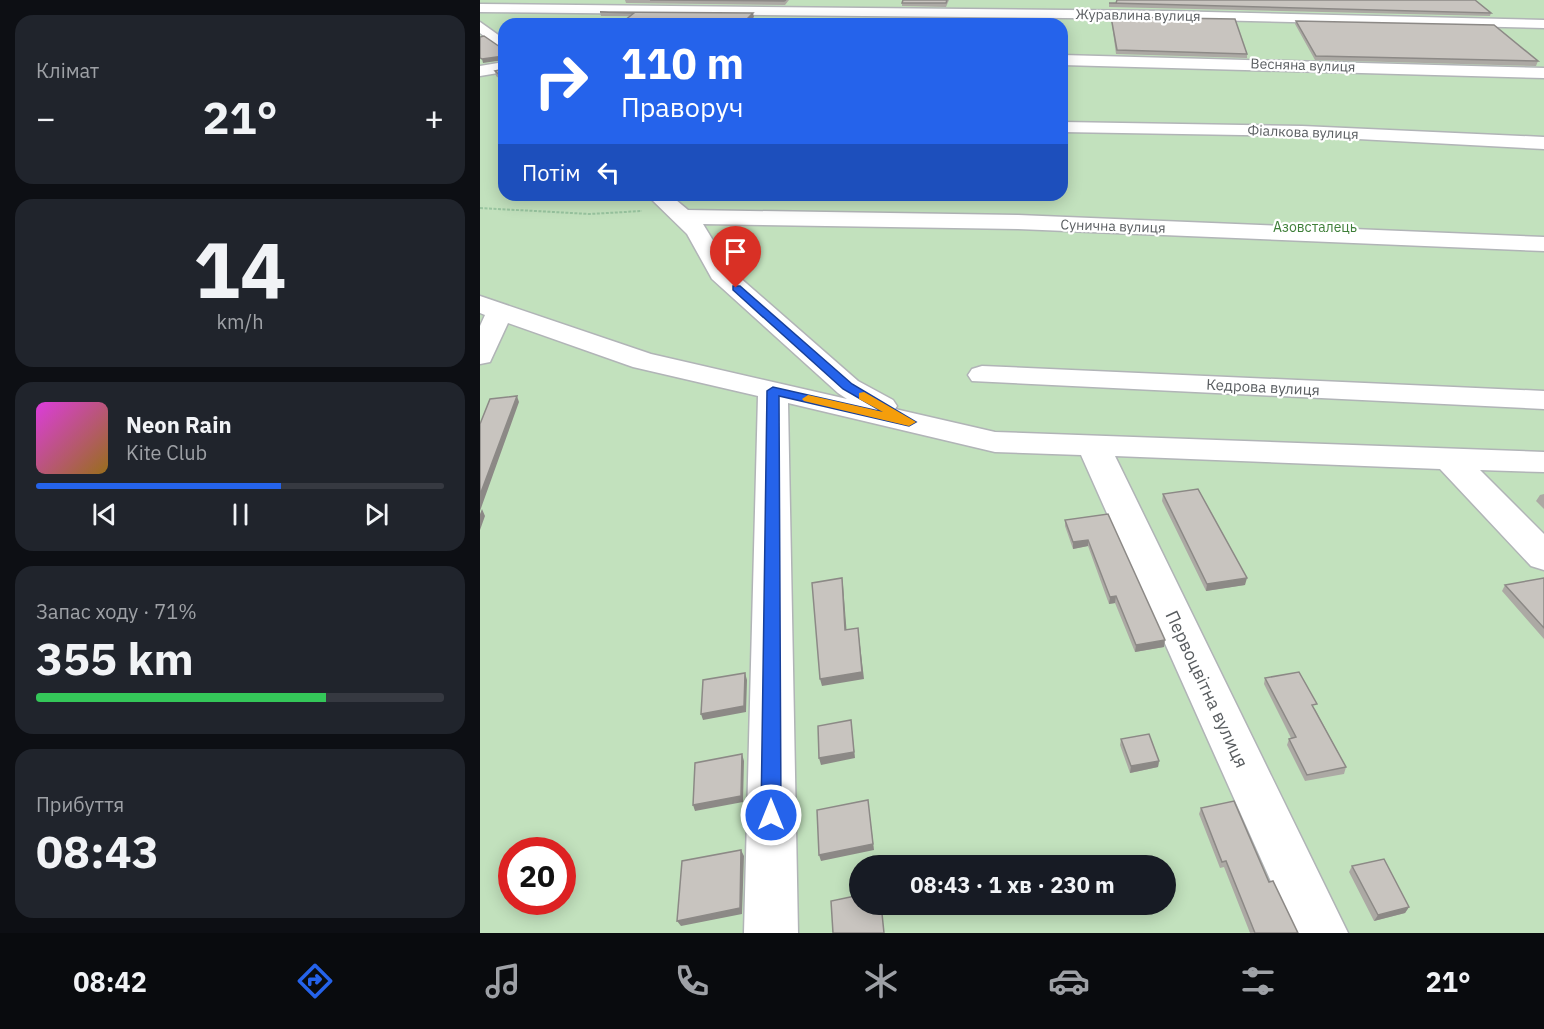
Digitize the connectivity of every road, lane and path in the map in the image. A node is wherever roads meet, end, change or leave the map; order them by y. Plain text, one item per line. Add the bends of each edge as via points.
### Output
1 (480, 8) edge
2 (1517, 9) dead end
3 (1544, 23) edge
4 (480, 26) edge
5 (498, 42) edge
6 (1068, 60) edge
7 (498, 68) edge
8 (480, 71) edge
9 (1544, 73) edge
10 (1068, 127) edge
11 (1544, 142) edge
12 (671, 207) edge
13 (480, 208) edge
14 (1544, 244) edge
15 (490, 308) edge
16 (480, 356) edge
17 (982, 375) dead end
18 (773, 391) junction
19 (1544, 400) edge
20 (909, 422) junction
21 (1093, 445) junction
22 (1449, 458) junction
23 (1544, 462) edge
24 (1544, 557) edge
25 (771, 933) edge
26 (1321, 933) edge

1 - 3 street, Журавлина вулиця
2 - 3 street
4 - 5 street
6 - 9 street, Весняна вулиця
7 - 8 street
10 - 11 street, Фіалкова вулиця via 1302,131
12 - 13 path via 590,214
12 - 14 street, Сунична вулиця
12 - 20 street via 697,231 721,274 848,387
15 - 16 street
15 - 18 street via 643,361
17 - 19 street, Кедрова вулиця
18 - 20 street
18 - 25 street
20 - 21 street via 995,441
21 - 22 street
21 - 26 street, Первоцвітна вулиця
22 - 23 street
22 - 24 street

